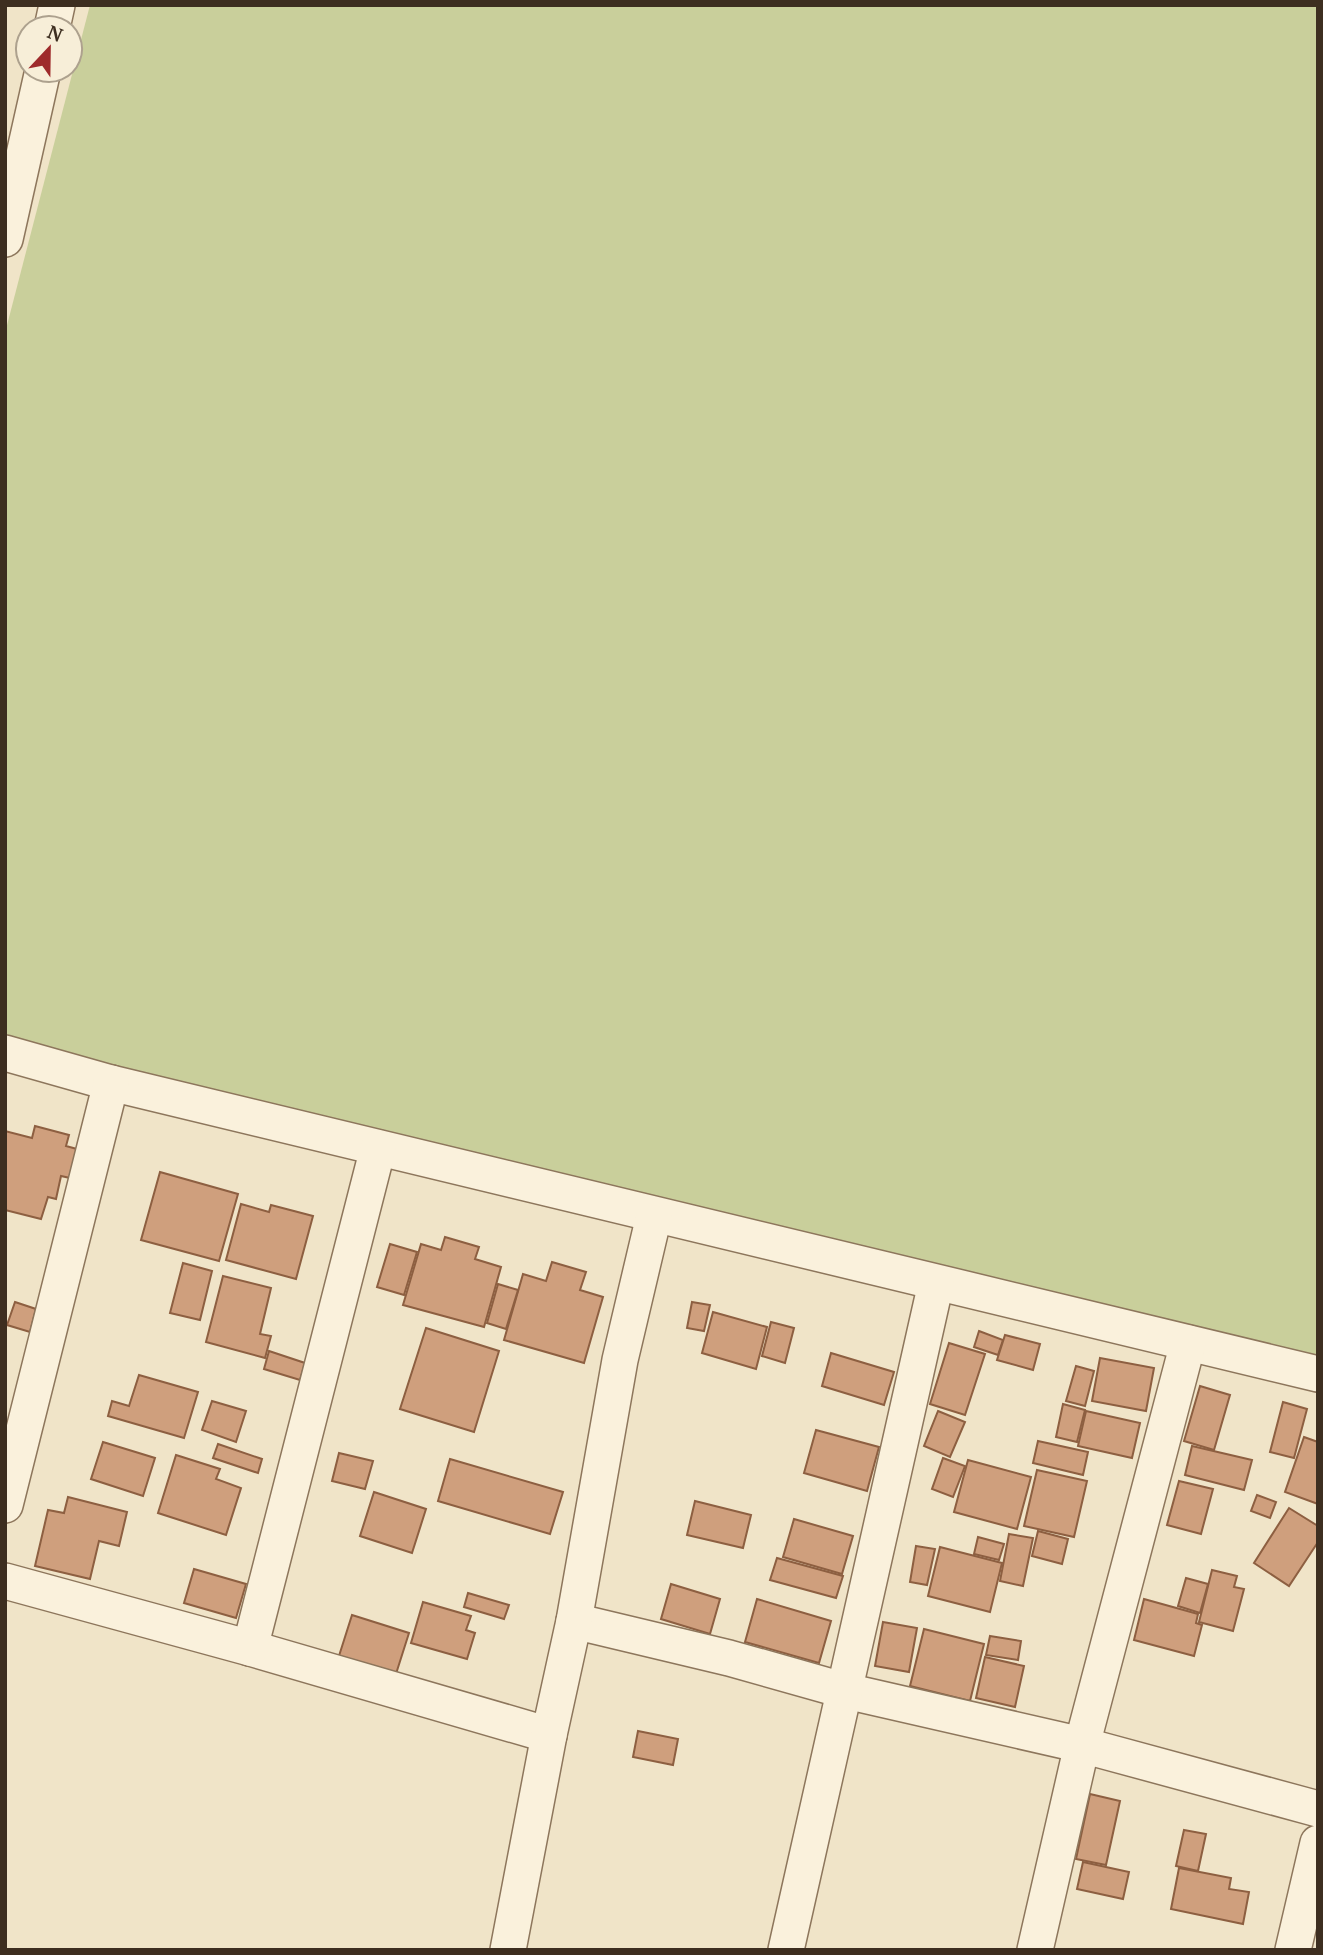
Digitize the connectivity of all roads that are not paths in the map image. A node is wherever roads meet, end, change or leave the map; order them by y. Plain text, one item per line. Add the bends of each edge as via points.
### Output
1 (40, 84) edge
2 (5, 239) edge
3 (5, 1053) edge
4 (111, 1083) junction
5 (378, 1148) junction
6 (654, 1216) junction
7 (936, 1283) junction
8 (1188, 1343) junction
9 (1318, 1374) edge
10 (5, 1505) edge
11 (5, 1581) edge
12 (574, 1621) junction
13 (250, 1648) junction
14 (846, 1691) junction
15 (549, 1735) junction
16 (1082, 1745) junction
17 (1318, 1809) edge
18 (1318, 1843) edge
19 (508, 1950) edge
20 (786, 1950) edge
21 (1035, 1950) edge
22 (1293, 1950) edge

1 - 2 street
3 - 4 street
4 - 5 street
4 - 10 street
5 - 6 street
5 - 13 street
6 - 7 street
6 - 12 street via 620,1360
7 - 8 street
7 - 14 street
8 - 9 street
8 - 16 street
11 - 13 street
12 - 14 street
12 - 15 street
13 - 15 street
14 - 16 street
14 - 20 street
15 - 19 street
16 - 17 street
16 - 21 street
18 - 22 street

